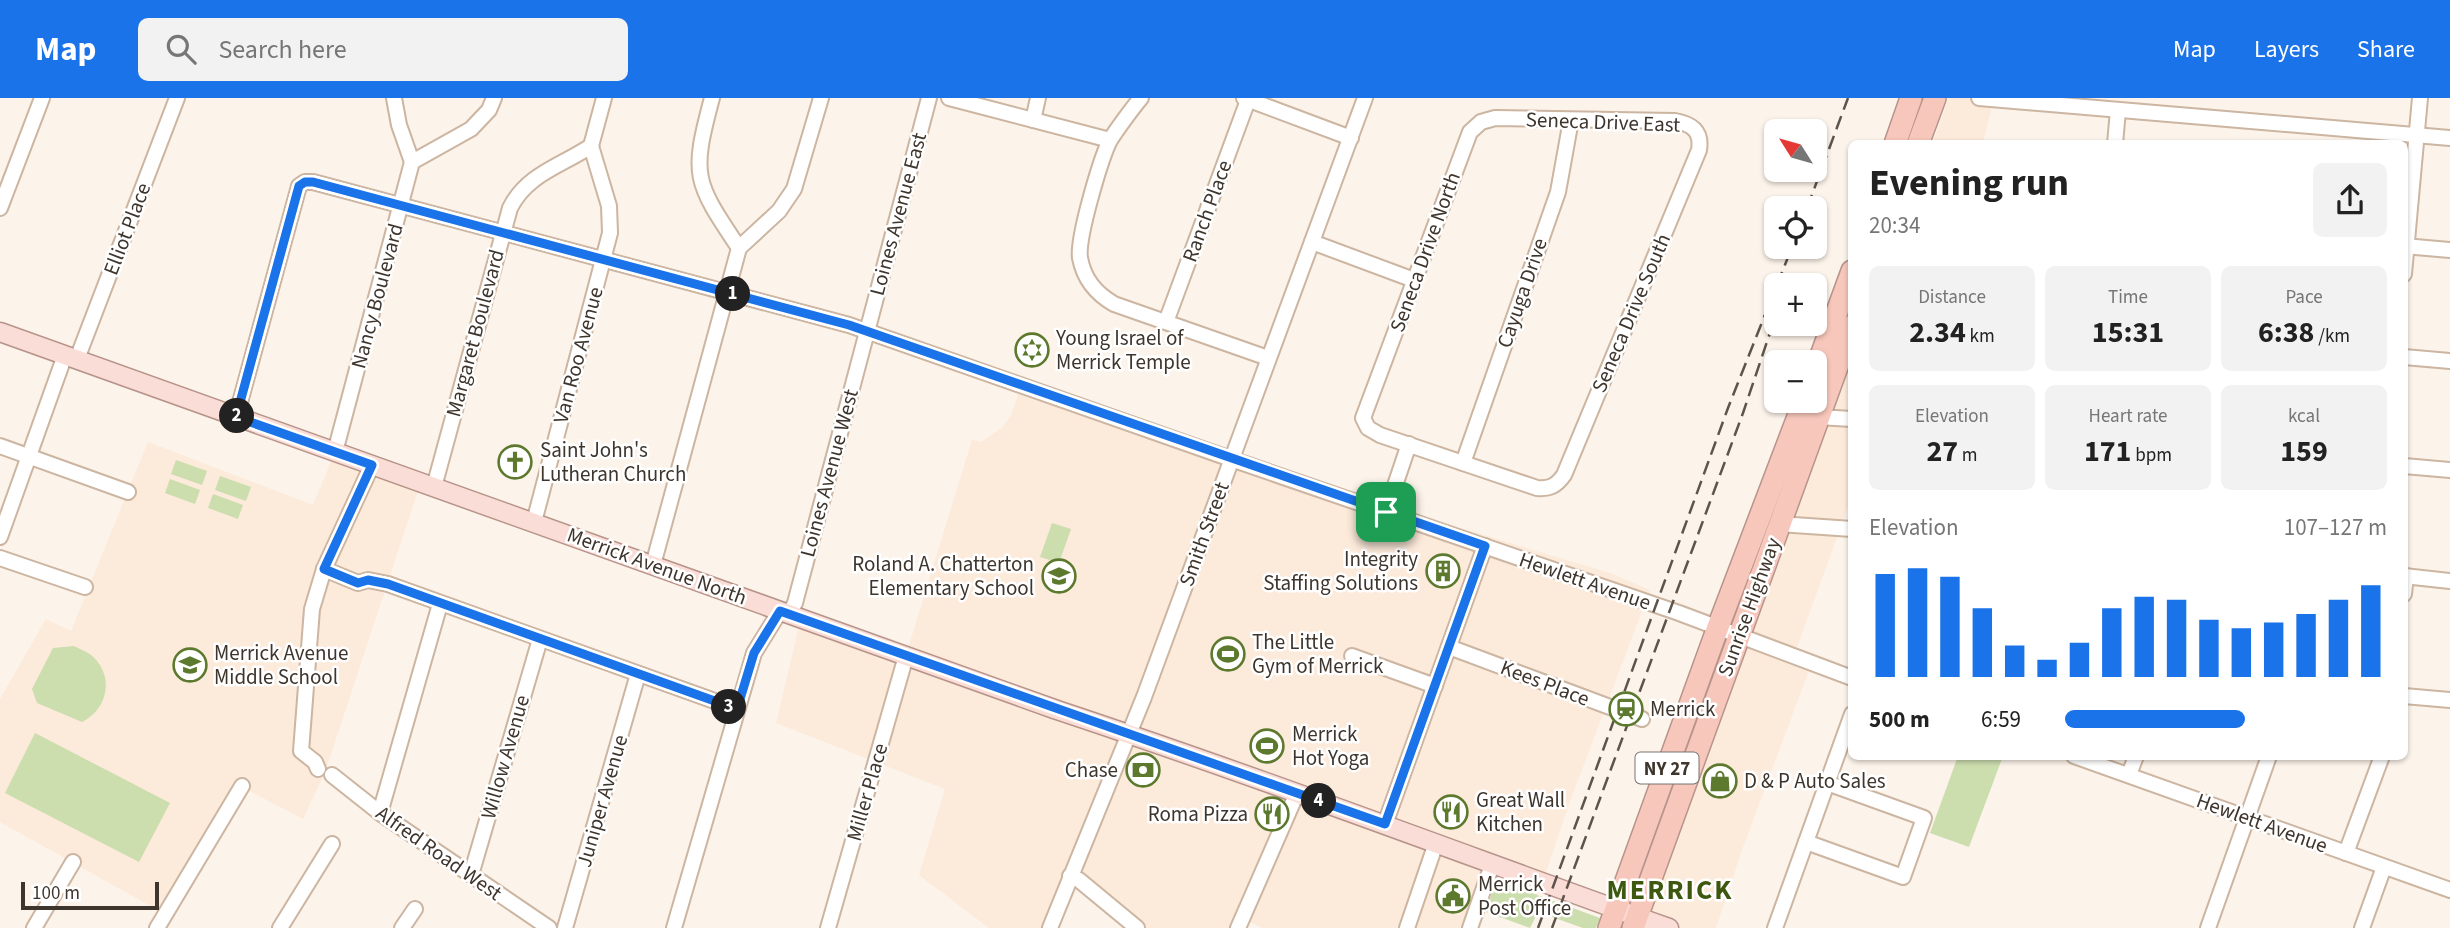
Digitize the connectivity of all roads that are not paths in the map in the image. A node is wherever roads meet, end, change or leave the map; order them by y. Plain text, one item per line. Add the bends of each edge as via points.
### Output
1 (42, 98) edge
2 (177, 98) edge
3 (394, 98) edge
4 (494, 98) edge
5 (604, 98) edge
6 (712, 98) edge
7 (821, 98) edge
8 (929, 98) edge
9 (948, 98) edge
10 (1038, 98) edge
11 (1141, 98) edge
12 (1365, 98) edge
13 (1911, 98) edge
14 (1935, 98) edge
15 (1979, 98) edge
16 (2420, 98) edge
17 (1246, 99) edge
18 (2118, 110) junction
19 (1495, 118) joint
20 (1032, 120) junction
21 (1571, 120) junction
22 (2416, 136) junction
23 (1351, 138) junction
24 (2450, 138) edge
25 (1110, 140) junction
26 (1896, 140) edge
27 (1920, 140) edge
28 (2115, 140) edge
29 (1700, 141) joint
30 (591, 146) junction
31 (412, 162) junction
32 (401, 205) junction
33 (0, 208) edge
34 (2408, 224) edge
35 (502, 233) junction
36 (1312, 242) junction
37 (2408, 246) edge
38 (739, 248) junction
39 (2450, 250) edge
40 (603, 260) junction
41 (1414, 280) junction
42 (725, 292) junction
43 (1845, 308) edge
44 (1166, 322) junction
45 (867, 331) junction
46 (0, 332) edge
47 (1848, 334) edge
48 (1825, 350) edge
49 (71, 357) junction
50 (2408, 357) edge
51 (1268, 358) junction
52 (2450, 361) edge
53 (1827, 377) edge
54 (1810, 413) edge
55 (1810, 413) edge
56 (1827, 413) edge
57 (236, 417) junction
58 (1848, 418) edge
59 (1409, 444) junction
60 (0, 446) edge
61 (335, 452) junction
62 (29, 457) junction
63 (1231, 459) junction
64 (1463, 463) junction
65 (372, 465) junction
66 (2408, 466) edge
67 (2450, 470) edge
68 (434, 487) junction
69 (128, 492) dead end
70 (1386, 512) junction
71 (534, 522) junction
72 (1779, 524) junction
73 (1848, 529) edge
74 (0, 537) edge
75 (1485, 546) junction
76 (0, 558) edge
77 (653, 565) junction
78 (324, 569) junction
79 (2408, 576) edge
80 (2450, 581) edge
81 (85, 587) dead end
82 (440, 604) junction
83 (785, 613) junction
84 (1728, 631) junction
85 (540, 639) junction
86 (1449, 647) junction
87 (906, 656) junction
88 (1352, 656) dead end
89 (638, 674) junction
90 (1848, 676) edge
91 (1435, 685) junction
92 (2408, 696) edge
93 (2450, 700) edge
94 (737, 709) junction
95 (1642, 719) dead end
96 (1848, 725) edge
97 (1128, 734) junction
98 (2086, 760) edge
99 (2135, 760) edge
100 (2268, 760) edge
101 (2381, 760) edge
102 (2129, 775) junction
103 (1827, 783) junction
104 (243, 786) dead end
105 (1297, 793) junction
106 (380, 813) junction
107 (2247, 818) junction
108 (1385, 824) junction
109 (1806, 842) junction
110 (1436, 843) junction
111 (332, 844) dead end
112 (2346, 853) junction
113 (74, 862) dead end
114 (1492, 865) junction
115 (2384, 867) junction
116 (471, 875) junction
117 (1070, 876) junction
118 (2450, 890) edge
119 (415, 909) dead end
120 (1612, 919) edge
121 (1635, 922) edge
122 (34, 928) edge
123 (157, 928) edge
124 (280, 928) edge
125 (402, 928) edge
126 (549, 928) edge
127 (565, 928) edge
128 (674, 928) edge
129 (828, 928) edge
130 (1050, 928) edge
131 (1138, 928) edge
132 (1238, 928) edge
133 (1407, 928) edge
134 (1470, 928) edge
135 (1669, 928) edge
136 (1775, 928) edge
137 (2208, 928) edge
138 (2362, 928) edge

1 - 33 street
2 - 49 street, Elliot Place
3 - 31 street
4 - 31 street via 471,129
5 - 30 street
6 - 38 street via 698,154 699,176 708,202
7 - 38 street via 794,189 779,211
8 - 45 street, Loines Avenue East
9 - 20 street
10 - 20 street
11 - 25 street
12 - 23 street, Smith Street
13 - 26 highway
14 - 27 highway
15 - 18 street
16 - 22 street
17 - 23 street
17 - 44 street, Ranch Place
18 - 22 street
18 - 28 street
19 - 21 street, Seneca Drive East
19 - 41 street, Seneca Drive North via 1470,132
20 - 25 street
21 - 29 street, Seneca Drive East via 1689,123
21 - 64 street, Cayuga Drive via 1558,192
22 - 24 street
22 - 34 street
23 - 36 street, Smith Street
25 - 44 street via 1082,237 1083,271 1100,296
29 - 64 street, Seneca Drive South via 1564,475 1548,489 1537,488
30 - 35 street, Margaret Boulevard via 524,187 510,208
30 - 40 street, Van Roo Avenue via 609,206 610,233
31 - 32 street, Nancy Boulevard
32 - 35 street, Hewlett Avenue
32 - 57 street, Hewlett Avenue via 313,182 299,186
32 - 61 street, Nancy Boulevard
35 - 40 street, Hewlett Avenue
35 - 68 street, Margaret Boulevard
36 - 41 street
36 - 51 street, Smith Street
37 - 39 street
38 - 42 street
40 - 42 street, Hewlett Avenue
40 - 71 street, Van Roo Avenue
41 - 59 street, Seneca Drive North via 1363,418 1368,428 1380,435
42 - 45 street, Hewlett Avenue
42 - 77 street
43 - 48 highway
44 - 51 street
45 - 63 street, Hewlett Avenue
45 - 83 street, Loines Avenue West via 794,603
46 - 49 main road, Merrick Avenue North
47 - 53 highway, Sunrise Highway / NY 27
49 - 57 main road, Merrick Avenue North
49 - 62 street, Elliot Place
50 - 52 street
51 - 63 street, Smith Street
54 - 72 highway, Sunrise Highway / NY 27
55 - 84 highway, Sunrise Highway / NY 27
56 - 58 street
57 - 61 main road, Merrick Avenue North
59 - 64 street
59 - 70 street
60 - 62 street
61 - 65 main road, Merrick Avenue North
62 - 69 street
62 - 74 street, Elliot Place
63 - 70 street, Hewlett Avenue
63 - 97 street, Smith Street
65 - 68 main road, Merrick Avenue North
65 - 78 street
66 - 67 street
68 - 71 main road, Merrick Avenue North
70 - 75 street, Hewlett Avenue
71 - 77 main road, Merrick Avenue North
72 - 73 street
72 - 84 highway, Sunrise Highway / NY 27
75 - 84 street, Hewlett Avenue
75 - 86 street
76 - 81 street
77 - 83 main road, Merrick Avenue North
78 - 82 street via 358,583 388,584
78 - 106 street, Alfred Road West via 312,609 301,751
79 - 80 street
82 - 85 street
82 - 106 street
83 - 87 main road, Merrick Avenue North
83 - 94 street, Loines Avenue West via 754,653
84 - 90 street, Hewlett Avenue
84 - 120 highway, Sunrise Highway / NY 27
84 - 121 highway, Sunrise Highway / NY 27
85 - 89 street
85 - 116 street, Willow Avenue
86 - 91 street
86 - 95 street, Kees Place
87 - 97 main road, Merrick Avenue North
87 - 129 street, Miller Place
88 - 91 street
89 - 94 street
89 - 127 street, Juniper Avenue
91 - 108 street
92 - 93 street
94 - 128 street, Loines Avenue West
96 - 103 street
97 - 105 main road, Merrick Avenue North
97 - 117 street, Smith Street
98 - 102 street, Hewlett Avenue
99 - 102 street
100 - 107 street
101 - 112 street
102 - 107 street, Hewlett Avenue
103 - 109 street
103 - 109 street via 1924,818 1903,877
104 - 123 street
105 - 108 main road, Merrick Avenue North
105 - 132 street
106 - 116 street, Alfred Road West
107 - 112 street, Hewlett Avenue
107 - 137 street
108 - 110 main road, Merrick Avenue North
109 - 136 street
110 - 114 main road, Merrick Avenue North
110 - 133 street
111 - 124 street
112 - 115 street, Hewlett Avenue
113 - 122 street
114 - 120 main road, Merrick Avenue North
114 - 134 street
115 - 118 street, Hewlett Avenue
115 - 138 street
116 - 126 street, Alfred Road West
117 - 130 street, Smith Street
117 - 131 street
119 - 125 street
120 - 121 main road, Merrick Avenue North
121 - 135 main road, Merrick Avenue North

